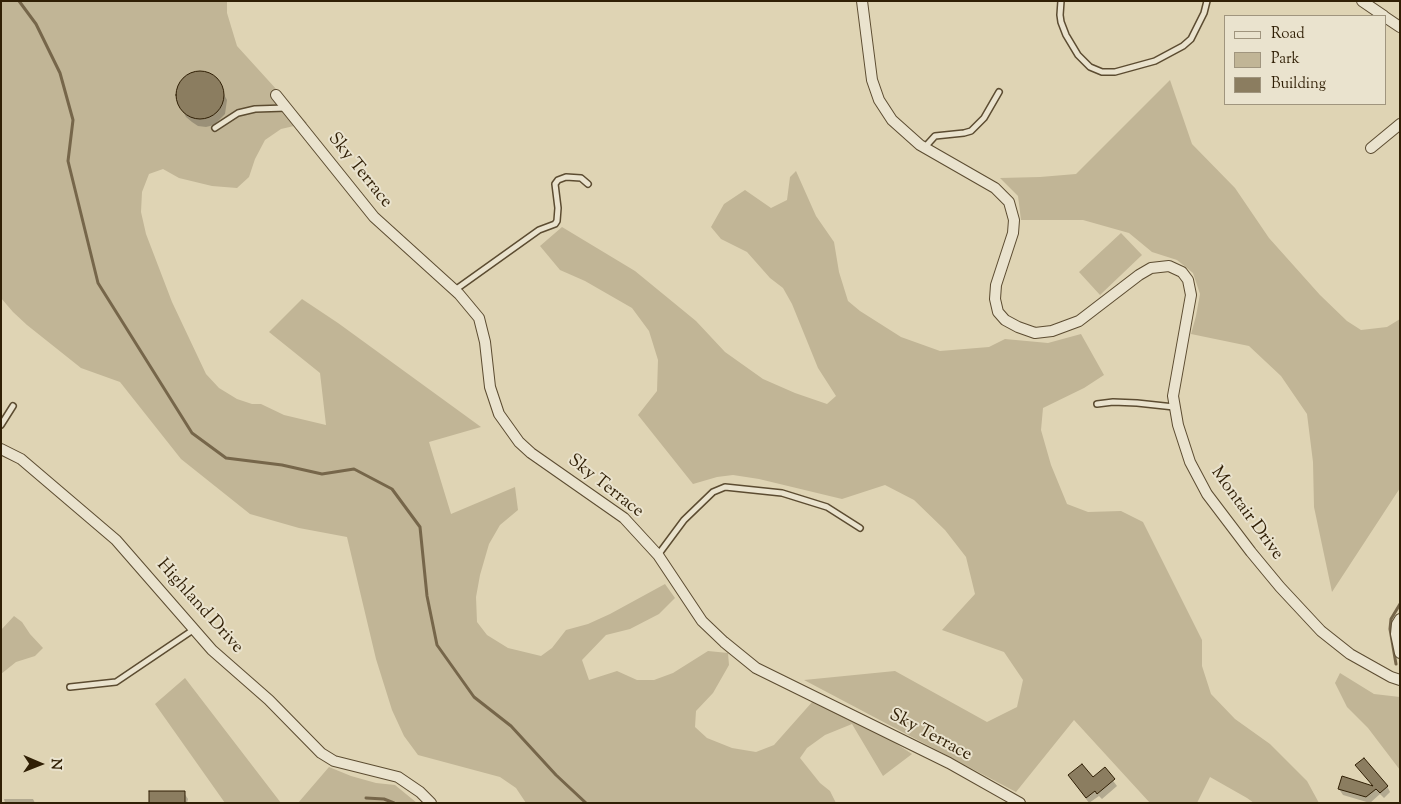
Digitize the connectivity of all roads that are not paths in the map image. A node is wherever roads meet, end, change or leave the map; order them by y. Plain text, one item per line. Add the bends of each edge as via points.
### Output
1 (862, 1) edge
2 (1061, 1) edge
3 (1207, 1) edge
4 (1362, 1) edge
5 (1383, 15) edge
6 (1386, 17) edge
7 (1400, 27) edge
8 (998, 92) dead end
9 (276, 95) dead end
10 (287, 108) junction
11 (1400, 124) edge
12 (215, 128) dead end
13 (924, 148) junction
14 (1371, 148) dead end
15 (588, 184) dead end
16 (455, 291) junction
17 (1097, 404) dead end
18 (13, 406) dead end
19 (1175, 407) junction
20 (1, 425) edge
21 (1, 449) edge
22 (860, 528) dead end
23 (658, 555) junction
24 (1400, 619) edge
25 (193, 630) junction
26 (1400, 653) edge
27 (1400, 680) edge
28 (70, 687) dead end
29 (431, 803) edge
30 (1020, 803) edge

1 - 13 street, Montair Drive via 872,80 879,100 892,120
2 - 3 lane via 1061,22 1078,55 1090,67 1102,72 1115,72 1155,61 1183,46 1191,39
4 - 5 street
6 - 7 street
8 - 13 lane via 984,118 972,131 935,136
9 - 10 street, Sky Terrace
10 - 12 lane via 247,110
10 - 16 street, Sky Terrace via 374,217
11 - 14 street
13 - 19 street, Montair Drive via 995,188 1009,202 1014,220 1013,232 996,284 995,299 998,312 1018,327 1035,332 1052,331 1079,321 1151,268 1170,266 1182,272 1188,280 1191,295 1173,396
15 - 16 lane via 581,178 558,180 555,184 558,208 555,224 539,230
16 - 23 street, Sky Terrace via 480,318 490,387 499,414 519,442 624,518
17 - 19 lane via 1137,402
18 - 20 lane
19 - 27 street, Montair Drive via 1190,462 1207,494 1280,588 1321,631 1350,654
21 - 25 street, Highland Drive via 21,459 116,540
22 - 23 lane via 828,507 782,493 725,487 713,492 684,520
23 - 30 street, Sky Terrace via 702,621 756,668 941,758
24 - 26 street via 1396,634
25 - 28 lane via 116,682
25 - 29 street, Highland Drive via 321,753 334,761 398,777

